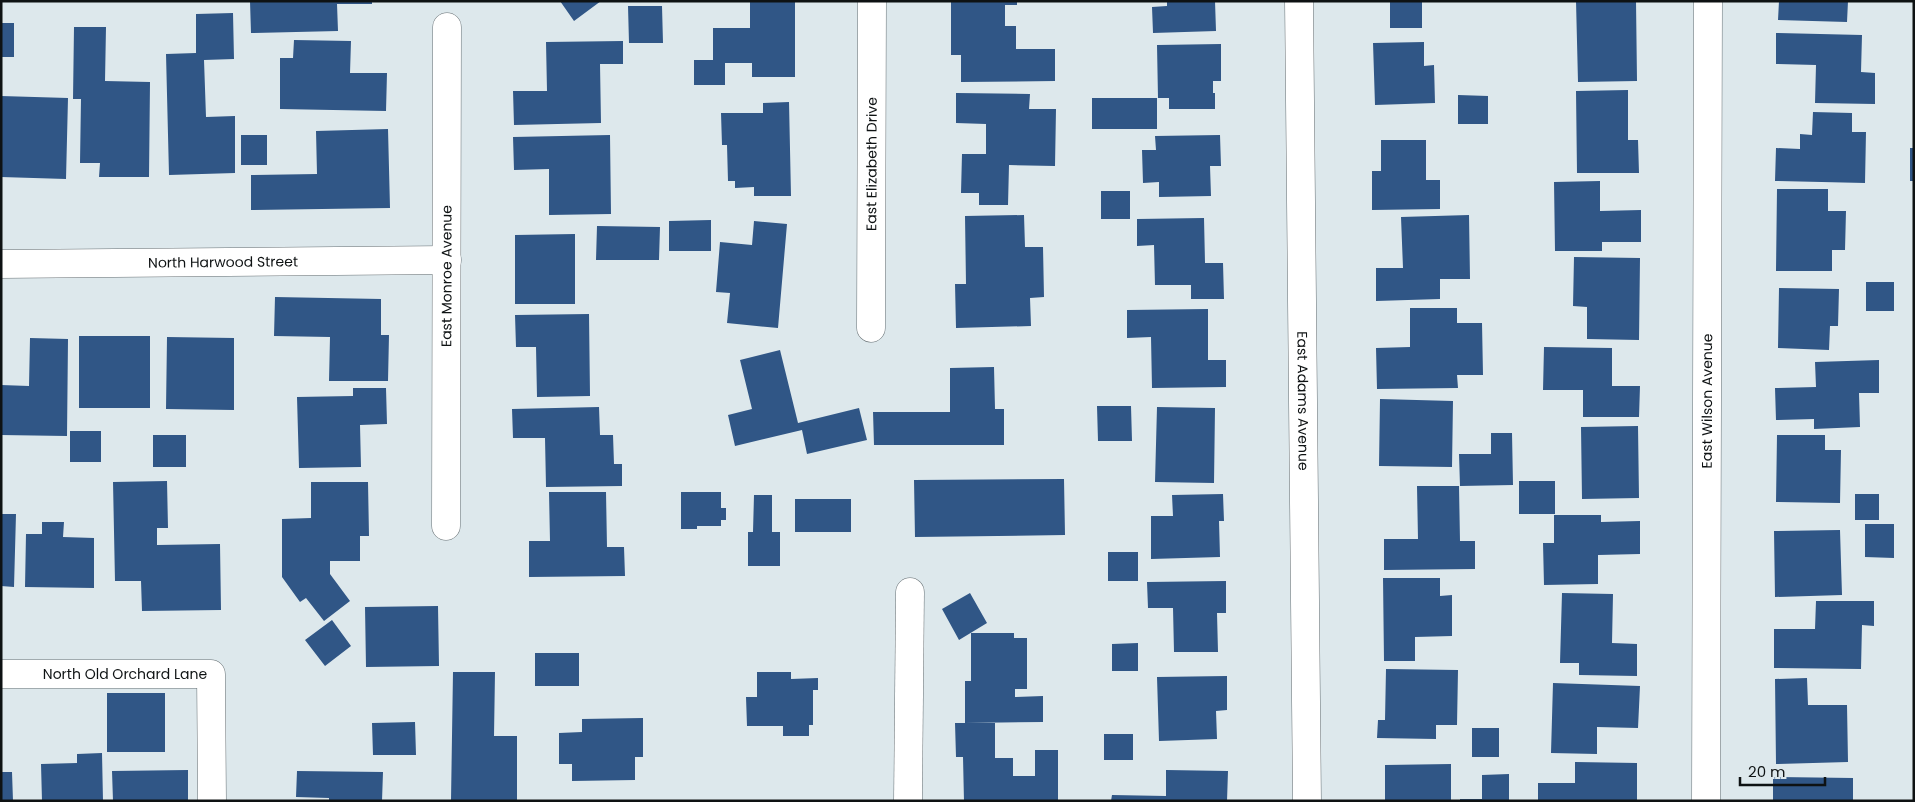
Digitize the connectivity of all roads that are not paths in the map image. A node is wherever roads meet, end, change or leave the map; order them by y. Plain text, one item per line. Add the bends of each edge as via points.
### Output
1 (872, 1) edge
2 (1299, 1) edge
3 (1708, 1) edge
4 (448, 27) dead end
5 (447, 260) junction
6 (1, 264) edge
7 (871, 328) dead end
8 (446, 526) dead end
9 (910, 592) dead end
10 (1, 674) edge
11 (212, 801) edge
12 (908, 801) edge
13 (1307, 801) edge
14 (1706, 801) edge

1 - 7 street, East Elizabeth Drive
2 - 13 street, East Adams Avenue
3 - 14 street, East Wilson Avenue
4 - 5 street, East Monroe Avenue
5 - 6 street, North Harwood Street
5 - 8 street, East Monroe Avenue
9 - 12 street
10 - 11 street, North Old Orchard Lane via 211,674

